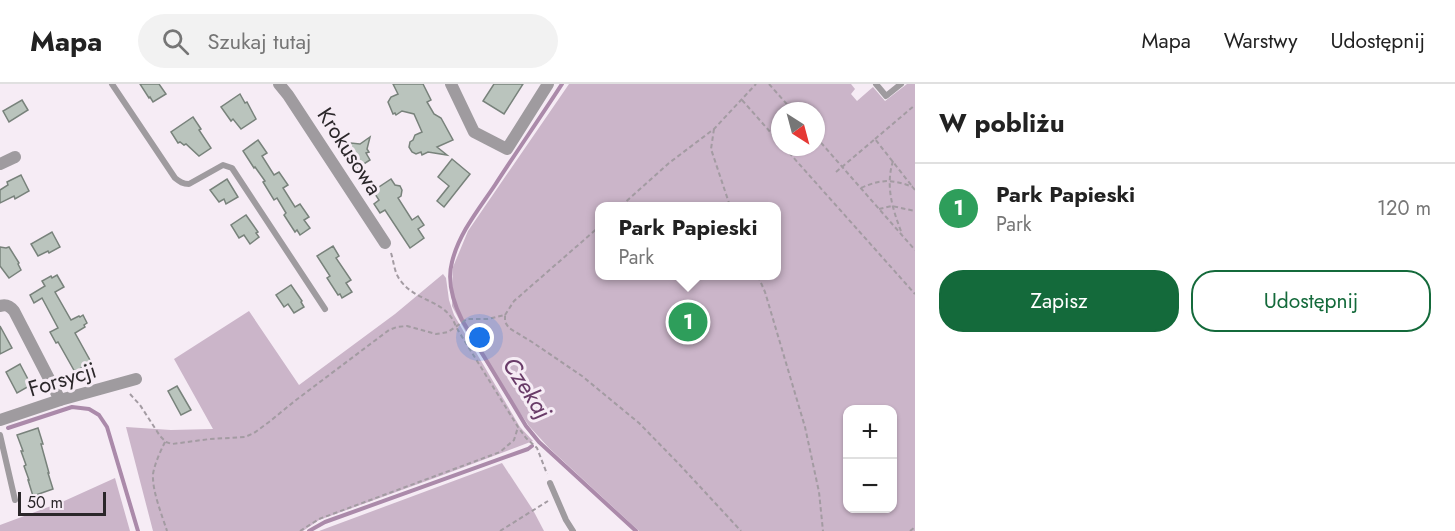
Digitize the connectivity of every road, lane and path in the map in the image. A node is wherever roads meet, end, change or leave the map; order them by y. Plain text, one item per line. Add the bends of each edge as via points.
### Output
1 (112, 84) edge
2 (279, 84) edge
3 (451, 84) edge
4 (548, 84) edge
5 (756, 84) edge
6 (769, 84) edge
7 (876, 84) edge
8 (901, 84) edge
9 (742, 100) junction
10 (785, 102) edge
11 (915, 105) edge
12 (714, 129) junction
13 (771, 133) edge
14 (875, 139) junction
15 (825, 147) edge
16 (792, 156) edge
17 (15, 157) dead end
18 (893, 161) junction
19 (0, 164) edge
20 (842, 167) junction
21 (836, 172) dead end
22 (890, 181) junction
23 (861, 188) junction
24 (914, 188) edge
25 (627, 202) edge
26 (728, 202) edge
27 (892, 206) junction
28 (879, 209) junction
29 (915, 211) edge
30 (595, 230) edge
31 (903, 236) junction
32 (386, 243) joint
33 (914, 248) edge
34 (760, 280) edge
35 (915, 294) edge
36 (0, 306) edge
37 (325, 309) dead end
38 (505, 315) junction
39 (458, 326) junction
40 (136, 380) dead end
41 (121, 383) junction
42 (60, 400) junction
43 (0, 420) edge
44 (518, 427) junction
45 (0, 435) edge
46 (166, 442) junction
47 (550, 483) joint
48 (556, 497) junction
49 (15, 500) dead end
50 (915, 527) edge
51 (167, 531) edge
52 (300, 531) edge
53 (500, 531) edge
54 (573, 531) edge
55 (741, 531) edge
56 (823, 531) edge
57 (910, 531) edge

1 - 37 lane via 179,181 189,184 223,165 232,168
2 - 32 street, Krokusowa
3 - 4 street via 474,132 507,149
5 - 9 path
6 - 10 path
7 - 8 lane via 886,96
9 - 12 path
9 - 13 path
11 - 14 path
12 - 25 path
12 - 26 path via 711,149
14 - 18 path
14 - 20 path
15 - 20 path
16 - 35 path
17 - 19 street
18 - 22 path
18 - 24 path
20 - 21 path
20 - 23 path
22 - 23 path
22 - 24 path
22 - 27 path
23 - 28 path
27 - 28 path
27 - 29 path
27 - 31 path
28 - 31 path
30 - 38 path via 514,301
31 - 33 path
32 - 39 path via 401,282 410,292 447,311
34 - 56 path via 805,427
36 - 42 street via 10,306 14,311
38 - 39 path via 467,319
38 - 55 path via 509,328 582,376 639,423
39 - 44 path
39 - 46 path via 436,334 407,326 389,330 245,438
40 - 41 street, Forsycji
41 - 42 street, Forsycji
41 - 46 path
42 - 43 street, Forsycji
44 - 47 path via 537,448
44 - 52 path via 514,440 500,452 319,519
45 - 49 lane
46 - 51 path via 153,476
47 - 48 lane
48 - 53 path
48 - 54 lane
50 - 57 path

